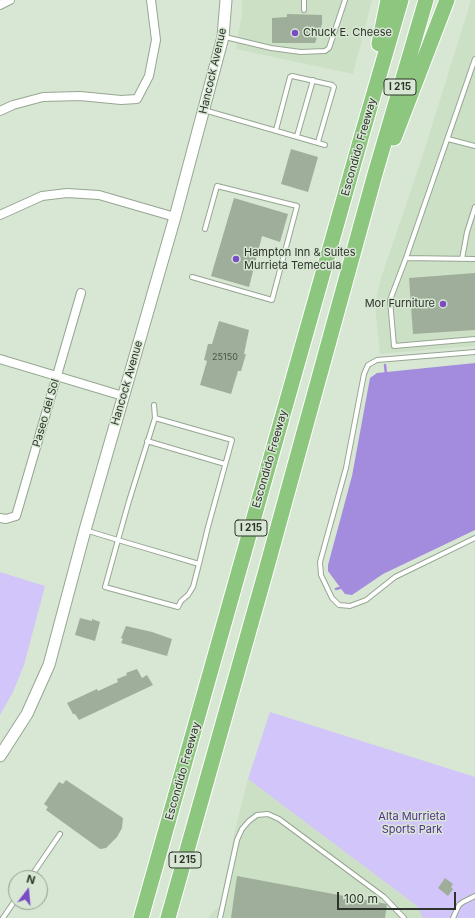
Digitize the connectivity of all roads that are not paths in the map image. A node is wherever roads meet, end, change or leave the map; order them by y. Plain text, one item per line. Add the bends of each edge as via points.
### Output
1 (10, 0) edge
2 (151, 0) edge
3 (226, 0) edge
4 (304, 0) edge
5 (345, 0) edge
6 (388, 0) edge
7 (401, 0) edge
8 (426, 0) edge
9 (447, 0) edge
10 (0, 5) edge
11 (304, 10) dead end
12 (223, 37) junction
13 (475, 59) edge
14 (313, 80) junction
15 (204, 110) junction
16 (0, 111) edge
17 (276, 130) junction
18 (297, 136) junction
19 (361, 138) junction
20 (448, 139) junction
21 (318, 142) junction
22 (325, 144) dead end
23 (475, 146) edge
24 (375, 174) junction
25 (475, 207) edge
26 (0, 216) edge
27 (175, 217) junction
28 (204, 229) dead end
29 (406, 258) junction
30 (462, 259) junction
31 (475, 259) edge
32 (192, 277) dead end
33 (81, 293) dead end
34 (475, 338) edge
35 (475, 352) edge
36 (0, 359) edge
37 (57, 376) junction
38 (123, 396) junction
39 (154, 405) dead end
40 (155, 418) junction
41 (147, 442) junction
42 (225, 464) junction
43 (0, 518) edge
44 (85, 530) junction
45 (475, 538) edge
46 (118, 540) junction
47 (200, 564) junction
48 (0, 756) edge
49 (60, 834) dead end
50 (35, 870) edge
51 (475, 896) edge
52 (141, 918) edge
53 (168, 918) edge
54 (220, 918) edge
55 (404, 918) edge
56 (453, 918) edge

1 - 10 street
2 - 16 street via 156,40 148,76 137,99 43,97
3 - 12 main road, Hancock Avenue
4 - 11 lane
5 - 12 lane via 329,48 325,51 301,52 271,48
6 - 19 highway
7 - 19 highway, Escondido Freeway / I 215
8 - 24 highway, Escondido Freeway / I 215
9 - 24 highway via 396,136
12 - 15 main road, Hancock Avenue
13 - 20 lane
14 - 17 lane via 290,77
14 - 18 lane
14 - 21 lane via 334,87
15 - 17 lane
15 - 27 main road, Hancock Avenue
17 - 18 lane
18 - 21 lane
19 - 52 highway, Escondido Freeway / I 215
20 - 23 lane
20 - 29 lane
21 - 22 lane
24 - 53 highway, Escondido Freeway / I 215
25 - 30 lane
26 - 27 street via 42,196 67,193 99,195
27 - 38 main road, Hancock Avenue
28 - 32 lane via 217,186 297,206 272,300
29 - 30 lane
29 - 34 lane via 390,300 394,346
30 - 31 lane
33 - 37 street, Paseo del Sol
35 - 45 lane via 377,360 368,366 364,374 346,468 320,562 321,575 332,598 339,605 350,606 366,600 395,577
36 - 37 street
37 - 38 street
37 - 43 street, Paseo del Sol via 16,516
38 - 44 main road, Hancock Avenue
39 - 40 lane
40 - 41 lane
40 - 42 lane via 232,440
41 - 42 lane
41 - 46 lane
42 - 47 lane
44 - 46 lane
44 - 48 main road, Hancock Avenue via 48,665 27,714
46 - 47 lane
46 - 47 lane via 105,587 178,607 193,587
49 - 50 lane
51 - 56 lane via 459,905
54 - 55 lane via 237,840 242,829 257,815 268,814 280,819 384,897

